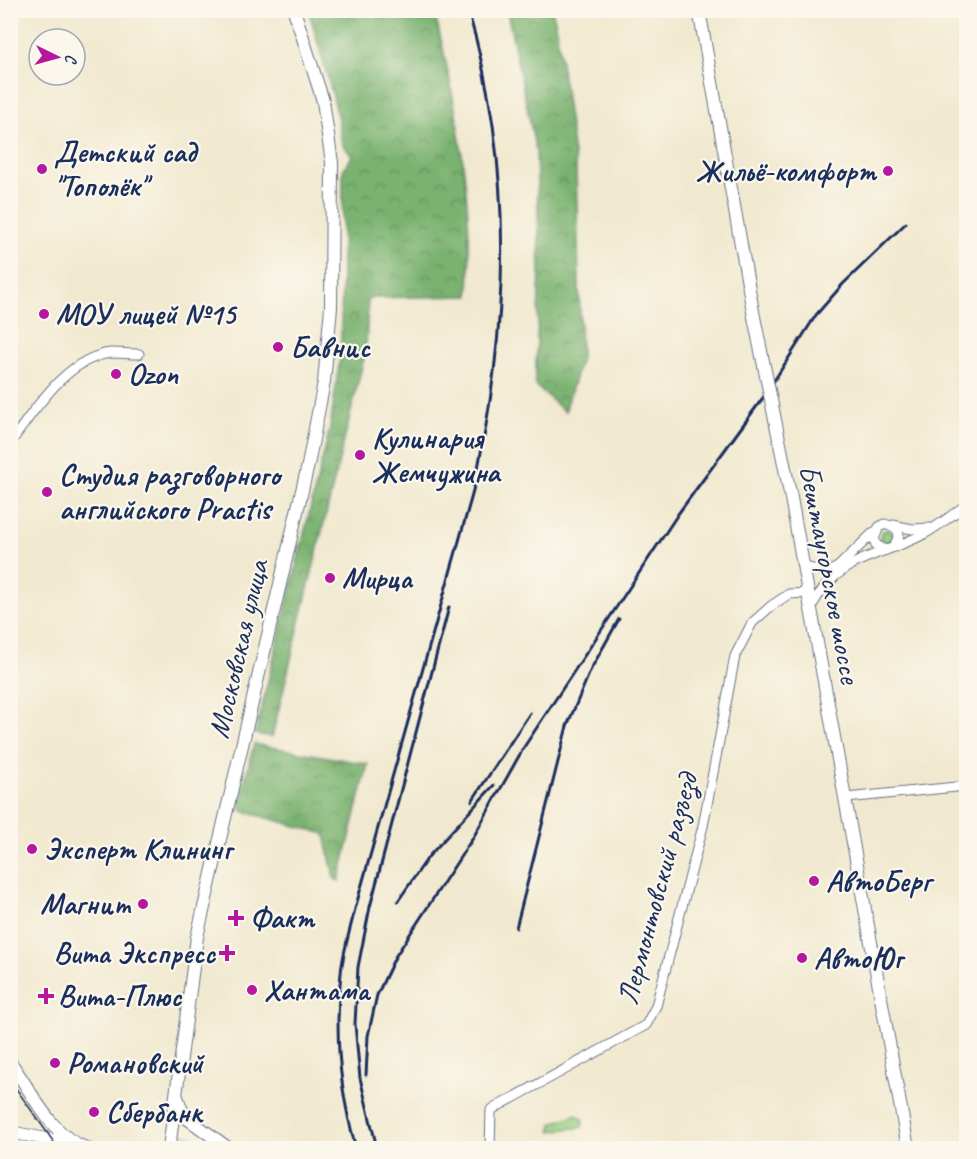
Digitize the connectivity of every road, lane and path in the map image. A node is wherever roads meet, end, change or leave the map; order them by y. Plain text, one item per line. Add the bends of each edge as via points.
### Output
1 (294, 10) edge
2 (699, 10) edge
3 (139, 354) dead end
4 (10, 443) edge
5 (966, 505) edge
6 (891, 525) junction
7 (938, 525) junction
8 (874, 532) junction
9 (891, 549) junction
10 (803, 567) junction
11 (808, 593) junction
12 (811, 607) junction
13 (966, 786) edge
14 (846, 798) junction
15 (10, 1062) edge
16 (175, 1087) junction
17 (10, 1132) edge
18 (72, 1144) junction
19 (86, 1149) edge
20 (169, 1149) edge
21 (228, 1149) edge
22 (490, 1149) edge
23 (908, 1149) edge

1 - 16 street, Московская улица via 323,101 332,163 331,307 324,382 197,937
2 - 10 street, Бештаугорское шоссе, bridge
3 - 4 street via 109,353 77,365 54,387
5 - 7 street
6 - 7 street via 924,529
6 - 8 street via 879,526
6 - 9 street via 899,535
7 - 9 street
8 - 9 street via 876,545
8 - 10 street via 828,572
9 - 12 street via 862,558 828,580
10 - 11 street, Бештаугорское шоссе
11 - 12 street, Бештаугорское шоссе
11 - 22 street, Лермонтовский разъезд via 797,591 771,606 752,623 735,656 703,826 656,1005 646,1025 491,1110
12 - 14 street, Бештаугорское шоссе
13 - 14 street
14 - 23 street, Бештаугорское шоссе
15 - 18 street
16 - 20 street, Московская улица
16 - 21 street, Московская улица via 183,1116
17 - 18 street
18 - 19 street

